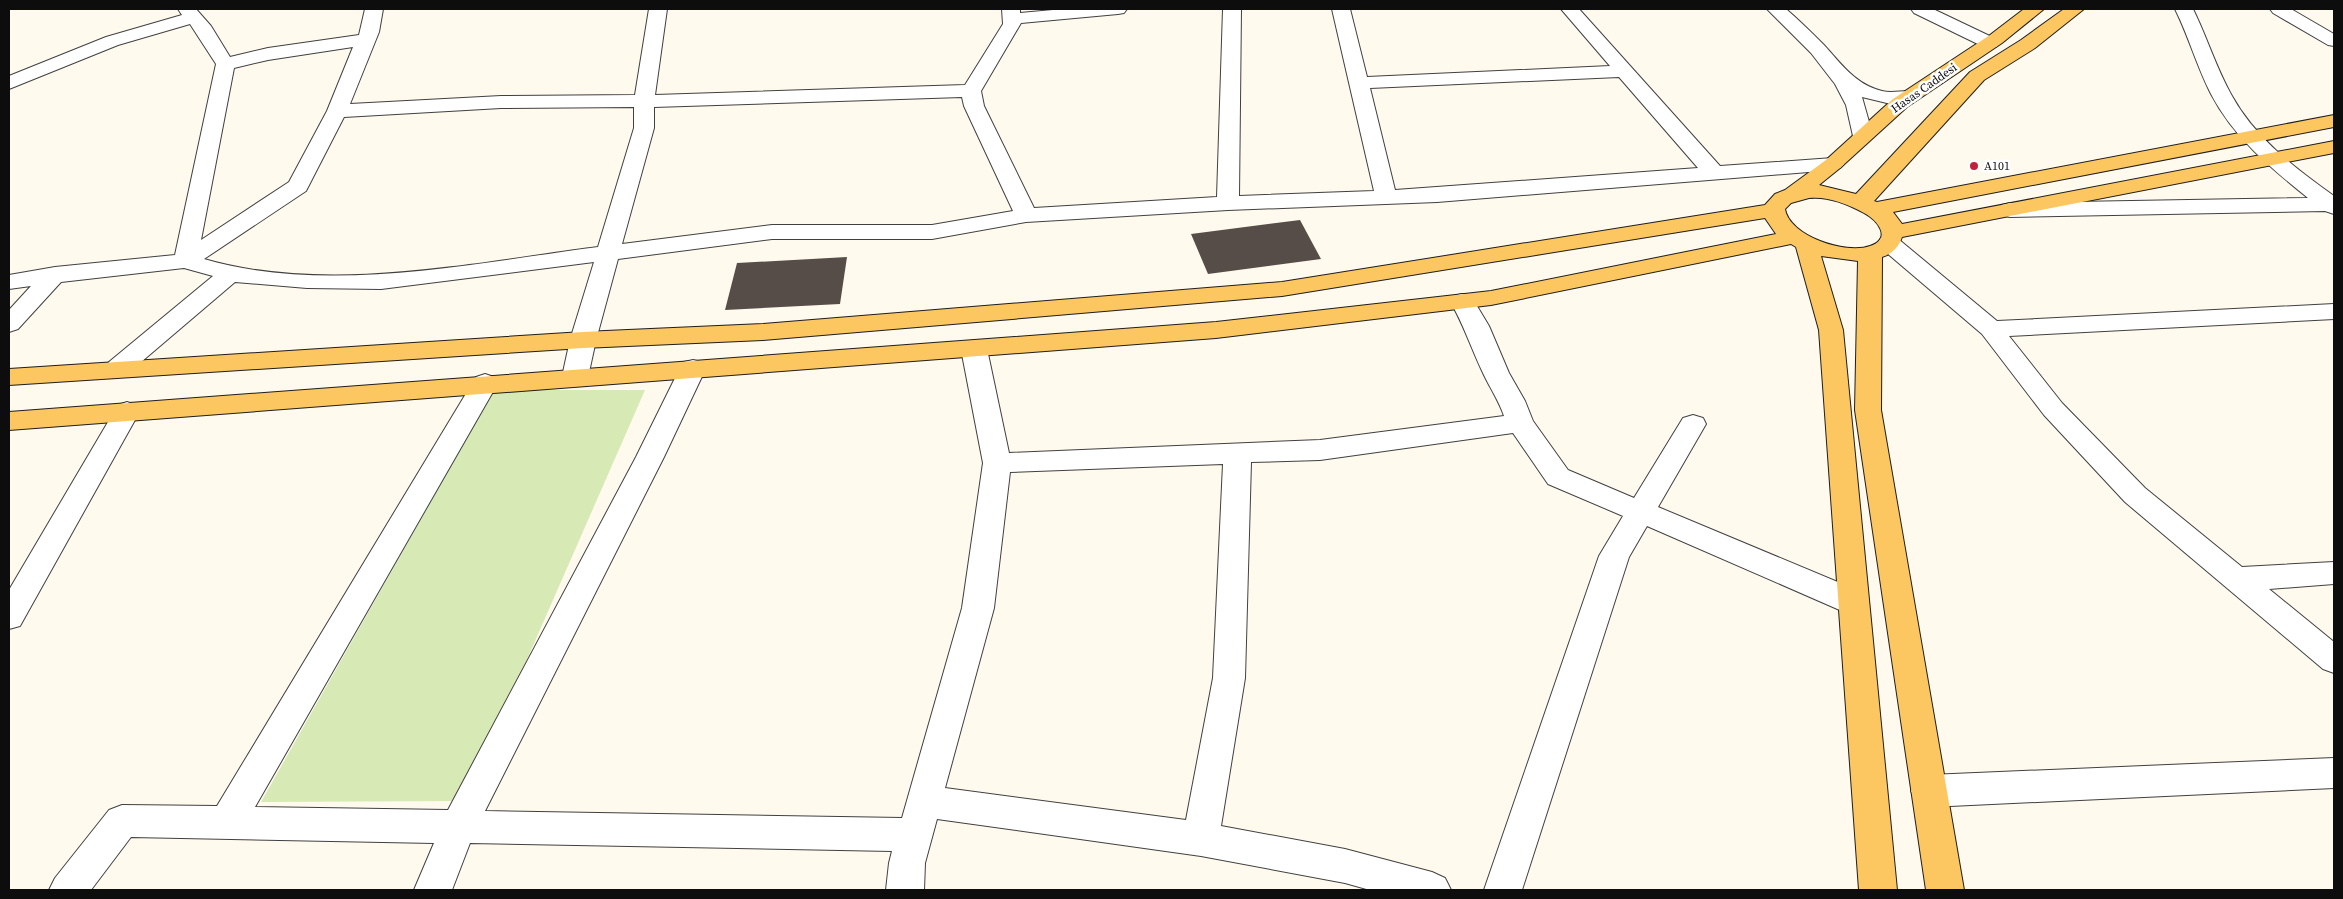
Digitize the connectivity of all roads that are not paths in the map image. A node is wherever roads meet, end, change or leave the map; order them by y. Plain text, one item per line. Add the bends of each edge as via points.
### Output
1 (374, 9) edge
2 (658, 9) edge
3 (1118, 9) edge
4 (1232, 9) edge
5 (1341, 9) edge
6 (1570, 9) edge
7 (1776, 9) edge
8 (1920, 9) edge
9 (2035, 9) edge
10 (2075, 9) edge
11 (2184, 9) edge
12 (2279, 9) edge
13 (190, 13) edge
14 (1011, 14) edge
15 (365, 40) junction
16 (2334, 41) edge
17 (1990, 43) junction
18 (225, 64) junction
19 (1623, 71) junction
20 (1837, 74) junction
21 (9, 83) edge
22 (1359, 84) junction
23 (971, 91) junction
24 (1910, 96) junction
25 (644, 102) junction
26 (337, 111) junction
27 (2334, 120) edge
28 (1863, 136) junction
29 (2250, 137) junction
30 (2334, 146) edge
31 (2273, 158) junction
32 (1833, 164) junction
33 (1714, 173) junction
34 (1794, 193) junction
35 (1386, 197) junction
36 (1228, 203) junction
37 (1868, 205) junction
38 (2333, 205) edge
39 (1774, 210) junction
40 (2010, 210) junction
41 (1026, 215) junction
42 (1800, 240) junction
43 (1884, 243) junction
44 (609, 254) junction
45 (185, 261) junction
46 (54, 274) junction
47 (230, 274) junction
48 (9, 282) edge
49 (1462, 301) junction
50 (2334, 311) edge
51 (9, 324) edge
52 (1991, 329) junction
53 (583, 340) junction
54 (974, 348) junction
55 (118, 368) junction
56 (693, 368) junction
57 (9, 377) edge
58 (575, 377) junction
59 (485, 383) junction
60 (127, 411) junction
61 (9, 420) edge
62 (1520, 423) junction
63 (1693, 424) dead end
64 (1238, 453) junction
65 (997, 463) junction
66 (1641, 513) junction
67 (2334, 573) edge
68 (2237, 579) junction
69 (1853, 602) junction
70 (9, 618) edge
71 (2334, 660) edge
72 (2334, 773) edge
73 (1929, 791) junction
74 (924, 801) junction
75 (226, 824) junction
76 (458, 828) junction
77 (915, 835) junction
78 (1201, 839) junction
79 (68, 890) edge
80 (433, 890) edge
81 (905, 890) edge
82 (1432, 890) edge
83 (1503, 890) edge
84 (1878, 890) edge
85 (1946, 890) edge

1 - 15 street via 370,32
2 - 25 street
3 - 14 street
4 - 36 street
5 - 22 street
6 - 19 street
7 - 20 street via 1798,28
8 - 17 street
9 - 17 main road, Hasas Caddesi
10 - 37 main road, Hasas Caddesi via 1977,76
11 - 29 street via 2222,96
12 - 16 street
13 - 18 street via 205,30
13 - 21 street
14 - 23 street via 1012,24
15 - 18 street via 268,54
15 - 26 street
17 - 24 main road, Hasas Caddesi
18 - 45 street
19 - 22 street
19 - 33 street
20 - 24 street via 1878,97 1897,100
20 - 28 street via 1852,97
22 - 35 street
23 - 25 street
23 - 41 street via 974,106
24 - 28 main road, Hasas Caddesi
25 - 26 street via 501,102
25 - 44 street via 644,128
26 - 45 street via 298,186
27 - 29 main road
28 - 32 main road, Hasas Caddesi
29 - 31 street
29 - 37 main road
30 - 31 main road
31 - 38 street
31 - 40 main road
32 - 33 street
32 - 34 main road, Hasas Caddesi
33 - 35 street
34 - 37 main road via 1840,194
34 - 39 main road, Hasas Caddesi via 1778,202
35 - 36 street
36 - 41 street
37 - 43 main road via 1889,222
38 - 40 street
39 - 42 main road via 1782,228
39 - 53 main road via 1282,289 763,332
40 - 43 main road
41 - 44 street via 932,232 772,232
42 - 43 main road via 1838,252
42 - 49 main road
42 - 69 main road via 1831,330
43 - 52 street
43 - 73 main road via 1868,410
44 - 47 street via 381,282 307,281
44 - 53 street
45 - 46 street
45 - 47 street
46 - 48 street
46 - 51 street
47 - 55 street
49 - 54 main road via 1216,330
49 - 62 street via 1477,326
50 - 52 street
52 - 68 street via 2053,409 2134,495
53 - 55 main road
53 - 58 street
54 - 56 main road
54 - 65 street
55 - 57 main road
56 - 58 main road
56 - 76 street
58 - 59 main road
59 - 60 main road
59 - 75 street
60 - 61 main road
60 - 70 street
62 - 64 street via 1320,450
62 - 66 street via 1558,477
63 - 66 street
64 - 65 street
64 - 78 street via 1229,678
65 - 74 street via 978,608
66 - 69 street
66 - 83 street via 1614,556
67 - 68 street
68 - 71 street
69 - 84 main road
72 - 73 street
73 - 85 main road
74 - 77 street
74 - 78 street
75 - 76 street
75 - 79 street via 122,822
76 - 77 street
76 - 80 street
77 - 81 street via 907,863
78 - 82 street via 1345,866

